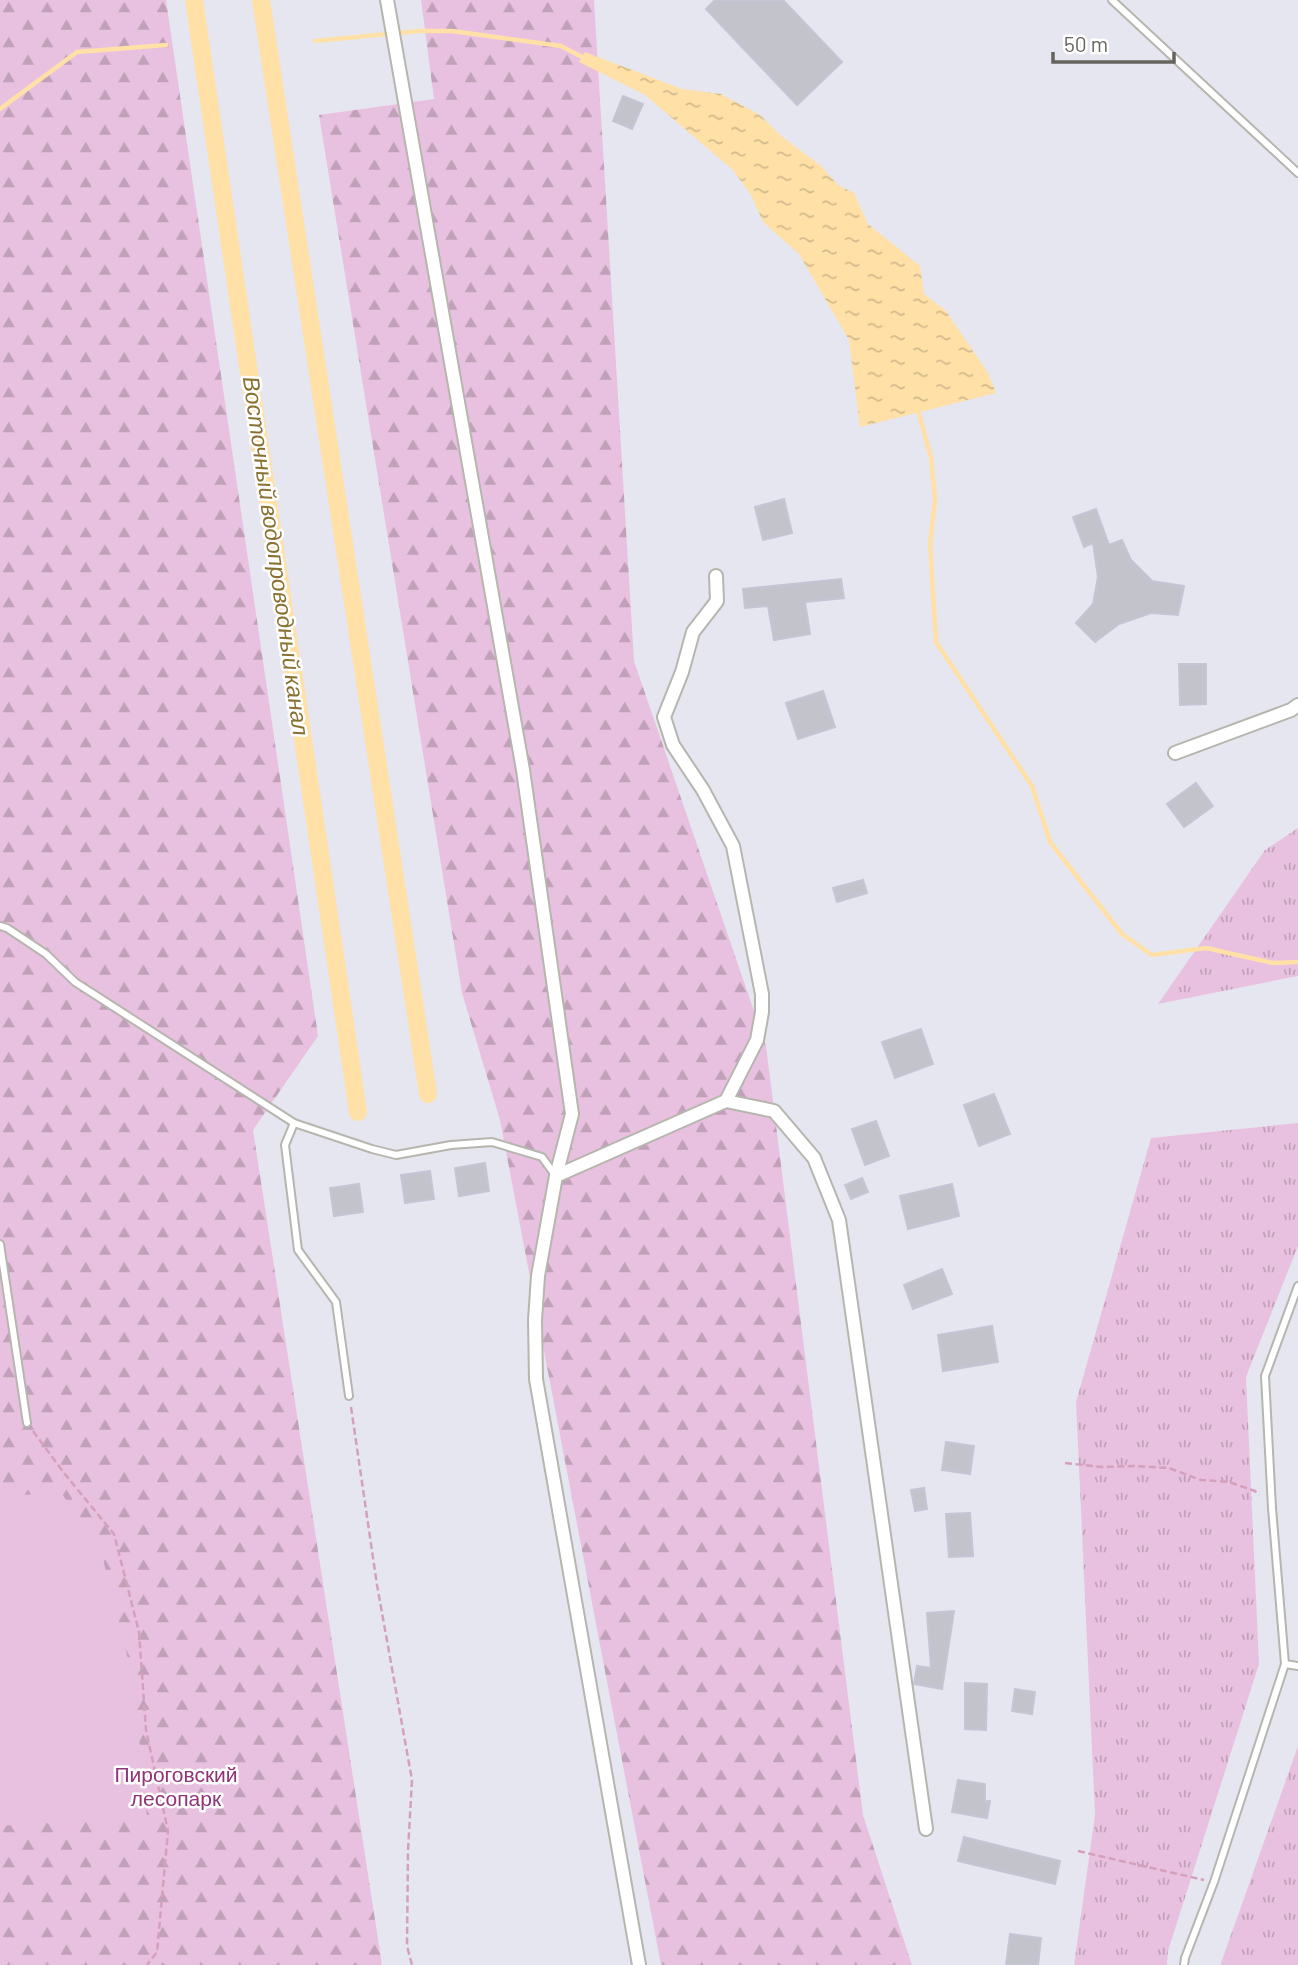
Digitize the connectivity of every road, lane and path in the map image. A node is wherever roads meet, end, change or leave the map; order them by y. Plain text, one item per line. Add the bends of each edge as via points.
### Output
1 (1112, 0) edge
2 (387, 5) edge
3 (1298, 173) edge
4 (716, 576) dead end
5 (1298, 705) edge
6 (1175, 753) dead end
7 (0, 926) edge
8 (726, 1101) junction
9 (294, 1123) junction
10 (556, 1176) junction
11 (0, 1244) edge
12 (1298, 1286) edge
13 (349, 1396) joint
14 (27, 1423) joint
15 (1065, 1463) dead end
16 (1272, 1508) junction
17 (1285, 1664) junction
18 (1298, 1666) edge
19 (926, 1829) dead end
20 (1078, 1851) dead end
21 (1214, 1882) junction
22 (147, 1965) edge
23 (412, 1965) edge
24 (639, 1965) edge
25 (1184, 1965) edge

1 - 3 lane
2 - 10 street via 527,797 572,1114
4 - 8 street via 718,601 693,632 664,717 673,744 733,846 762,994 757,1040
5 - 6 street
7 - 9 lane via 46,954 75,982
8 - 10 street
8 - 19 street via 774,1111 814,1158 839,1220
9 - 10 lane via 396,1155 492,1142 542,1157
9 - 13 lane via 285,1145 298,1250 336,1302
10 - 24 street via 538,1276 536,1379
11 - 14 lane
12 - 16 lane via 1265,1376
13 - 23 path via 412,1780 407,1946
14 - 22 path via 114,1534 139,1632 146,1730 168,1831 157,1952
15 - 16 path via 1169,1468 1255,1491
16 - 17 lane
17 - 18 lane
17 - 21 lane
20 - 21 path
21 - 25 lane

